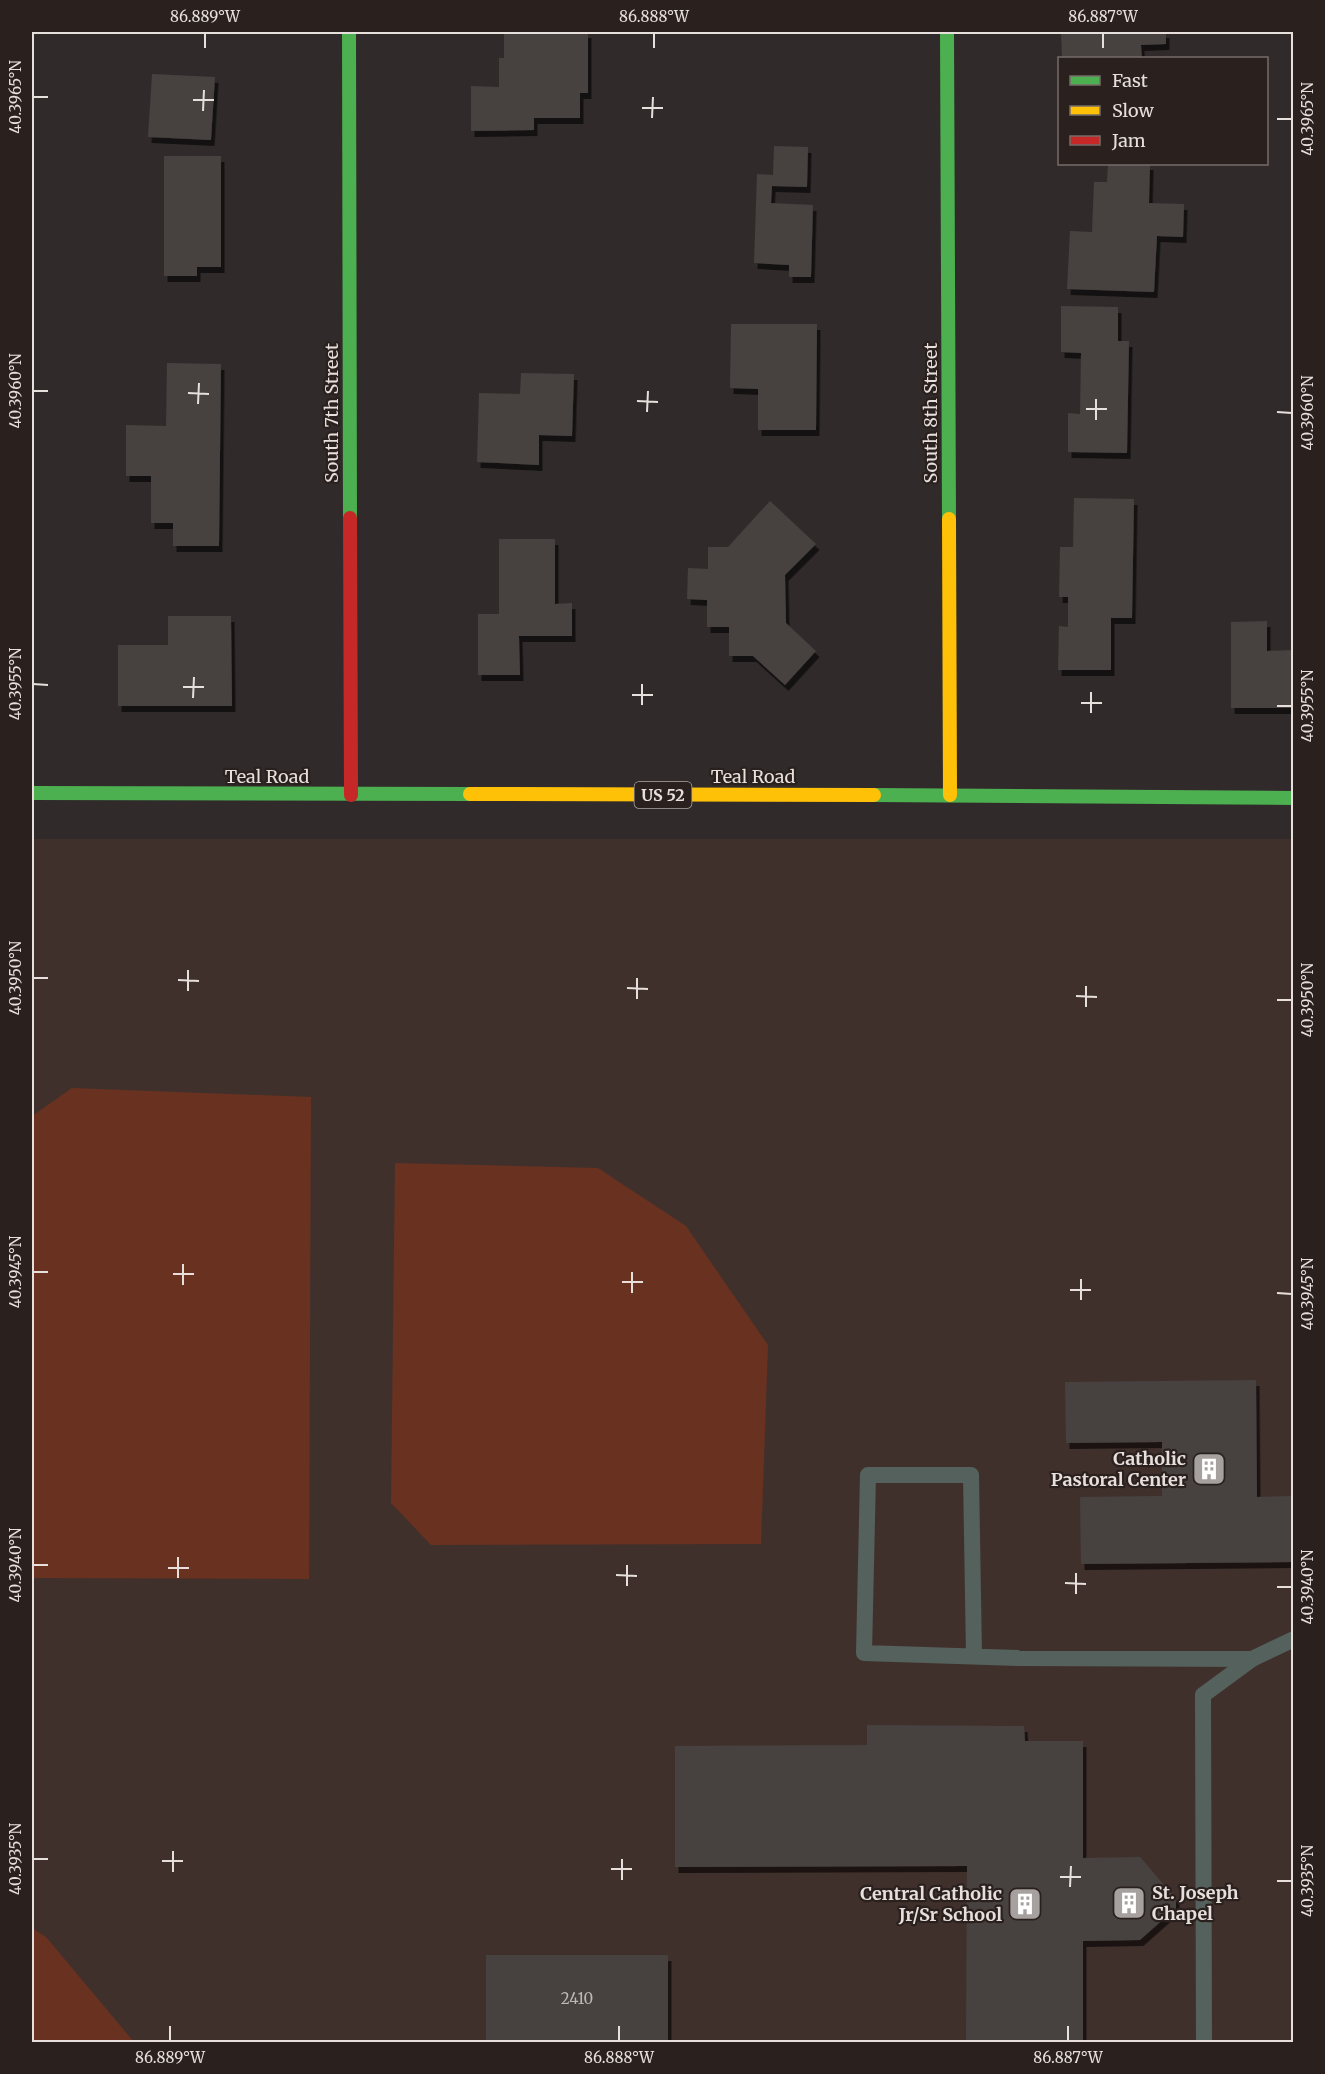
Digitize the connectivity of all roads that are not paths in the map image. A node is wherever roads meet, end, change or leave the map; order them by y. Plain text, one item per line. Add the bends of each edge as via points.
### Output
1 (349, 32) edge
2 (947, 32) edge
3 (32, 793) edge
4 (351, 795) junction
5 (950, 795) junction
6 (1293, 798) edge
7 (1293, 1639) edge
8 (974, 1656) junction
9 (1252, 1659) junction
10 (1204, 2043) edge

1 - 4 street, South 7th Street
2 - 5 street, South 8th Street
3 - 4 street, Teal Road / US 52
4 - 5 street, Teal Road / US 52
5 - 6 street, Teal Road / US 52
7 - 9 lane
8 - 8 lane via 864,1653 868,1475 971,1475
8 - 9 lane
9 - 10 lane via 1203,1695

